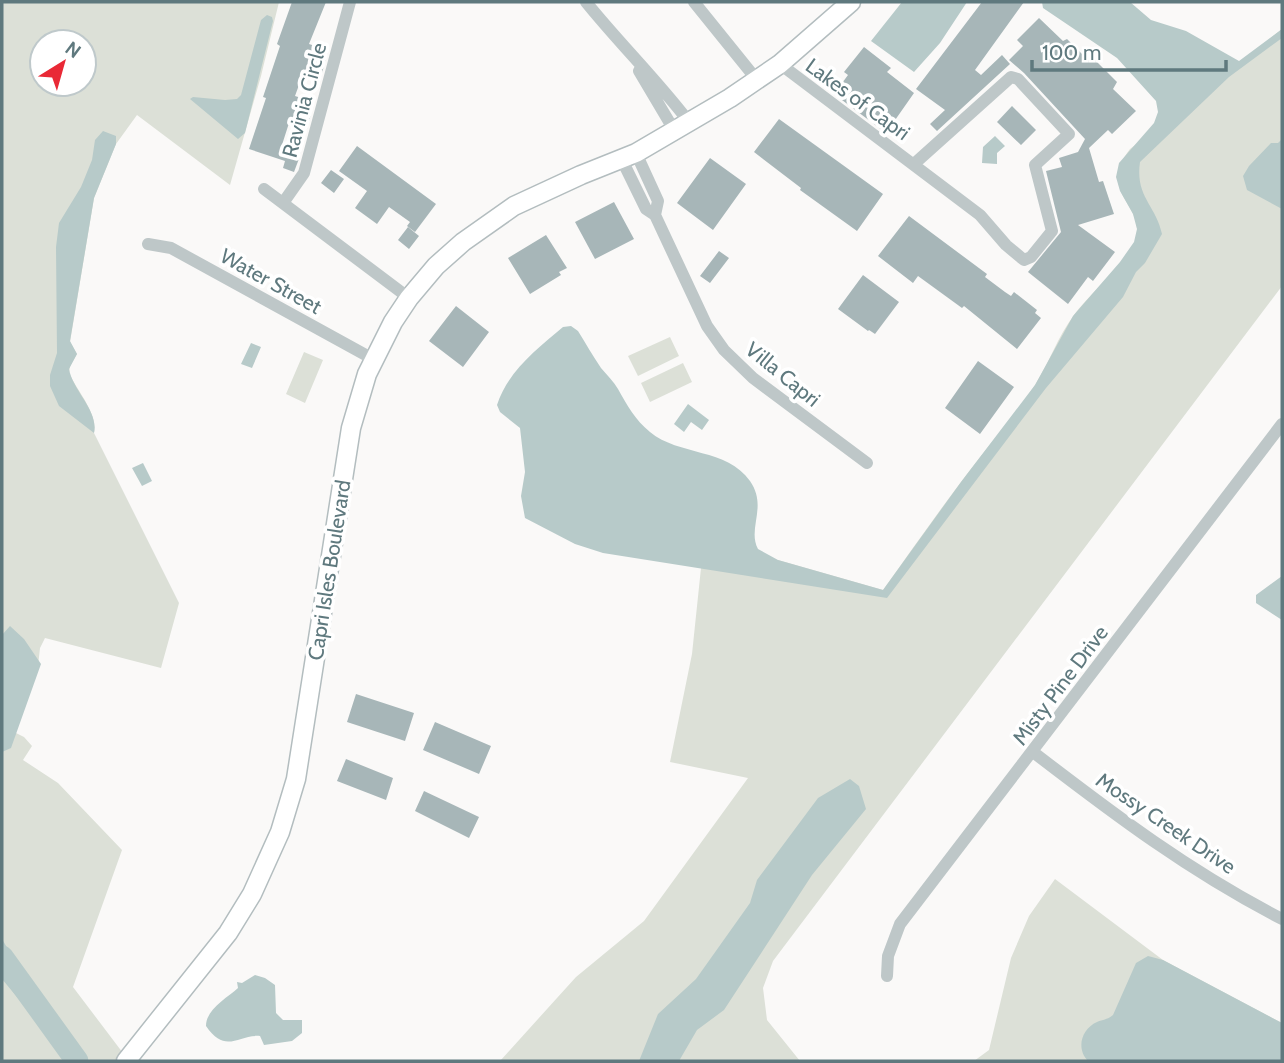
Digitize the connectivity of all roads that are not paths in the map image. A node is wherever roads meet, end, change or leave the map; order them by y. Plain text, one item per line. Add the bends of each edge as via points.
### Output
1 (350, 2) edge
2 (586, 2) edge
3 (694, 2) edge
4 (851, 2) edge
5 (780, 64) junction
6 (757, 80) junction
7 (682, 126) junction
8 (629, 156) junction
9 (914, 164) junction
10 (264, 189) dead end
11 (283, 204) junction
12 (148, 244) dead end
13 (409, 298) junction
14 (373, 359) junction
15 (1282, 424) edge
16 (867, 463) dead end
17 (1032, 752) junction
18 (1282, 919) edge
19 (887, 976) dead end
20 (126, 1061) edge

1 - 11 street, Ravinia Circle via 304,173
2 - 7 street
3 - 6 street
4 - 5 street, Capri Isles Boulevard
5 - 6 street, Capri Isles Boulevard
5 - 9 street, Lakes of Capri
6 - 7 street, Capri Isles Boulevard
7 - 8 street, Capri Isles Boulevard
8 - 13 street, Capri Isles Boulevard via 502,213 451,252
8 - 16 street, Villa Capri via 646,209 655,215 713,337 737,364
9 - 9 street, Lakes of Capri via 980,215 1026,260 1052,231 1035,166 1069,134 1018,79 1010,77
10 - 11 street
11 - 13 street
12 - 14 street, Water Street via 171,247
13 - 14 street, Capri Isles Boulevard
14 - 20 street, Capri Isles Boulevard via 348,441 300,756 280,832 232,927
15 - 17 street, Misty Pine Drive
17 - 18 street, Mossy Creek Drive via 1175,857
17 - 19 street, Misty Pine Drive via 900,924 888,957

